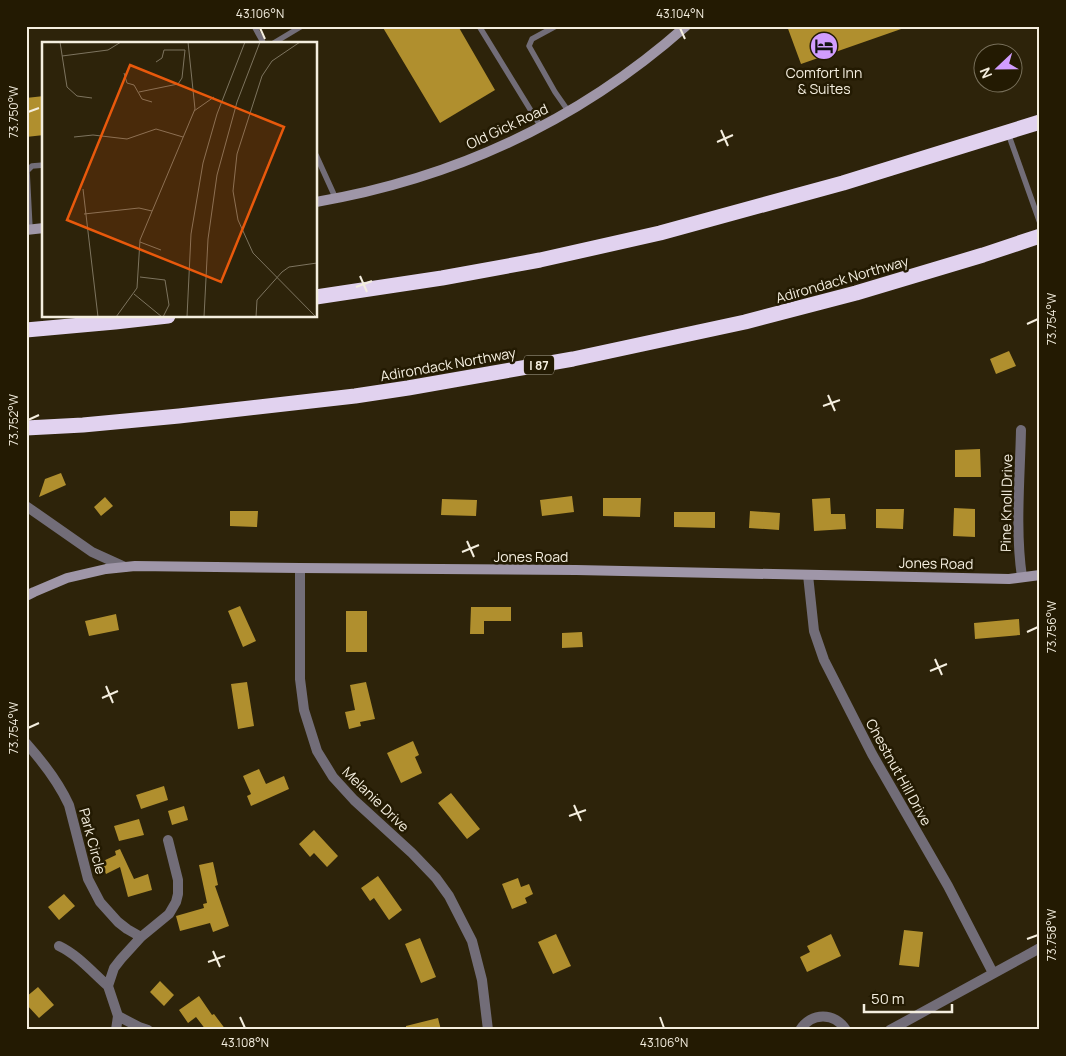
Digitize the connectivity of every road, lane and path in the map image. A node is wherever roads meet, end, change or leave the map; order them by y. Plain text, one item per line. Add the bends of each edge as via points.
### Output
1 (254, 26) edge
2 (302, 26) edge
3 (479, 26) edge
4 (556, 26) edge
5 (686, 26) edge
6 (263, 42) edge
7 (275, 42) edge
8 (569, 112) junction
9 (1040, 122) edge
10 (541, 127) junction
11 (1008, 133) junction
12 (318, 159) edge
13 (42, 165) edge
14 (336, 199) junction
15 (318, 202) edge
16 (1040, 222) edge
17 (42, 228) edge
18 (28, 230) edge
19 (1040, 236) edge
20 (318, 297) edge
21 (150, 318) edge
22 (26, 330) edge
23 (26, 428) edge
24 (1022, 430) dead end
25 (26, 506) edge
26 (125, 567) junction
27 (300, 568) junction
28 (808, 575) junction
29 (1040, 575) edge
30 (1022, 577) junction
31 (26, 596) edge
32 (26, 743) edge
33 (168, 840) dead end
34 (142, 938) junction
35 (59, 946) dead end
36 (1040, 948) edge
37 (993, 974) junction
38 (108, 986) junction
39 (118, 1016) junction
40 (116, 1030) edge
41 (148, 1030) edge
42 (488, 1030) edge
43 (800, 1030) edge
44 (846, 1030) edge
45 (890, 1030) edge

1 - 6 lane
2 - 7 lane
3 - 10 lane
4 - 8 lane via 532,39 529,46
5 - 8 street, Old Gick Road via 622,77
8 - 10 street, Old Gick Road
9 - 11 highway
10 - 14 street, Old Gick Road via 451,167
11 - 16 lane
11 - 20 highway via 843,184 660,233 523,263
12 - 14 lane
13 - 18 lane via 32,166 26,171
14 - 15 street, Old Gick Road
17 - 18 street
19 - 23 highway, Adirondack Northway / I 87 via 856,293 745,322 573,359 354,396 160,418
21 - 22 highway
24 - 30 street, Pine Knoll Drive via 1019,556
25 - 26 street via 92,552
26 - 27 street, Jones Road
26 - 31 street, Jones Road via 67,578
27 - 28 street, Jones Road
27 - 42 street, Melanie Drive via 300,679 304,710 316,751 348,794 412,853 449,896 472,941 482,980
28 - 30 street, Jones Road
28 - 37 street, Chestnut Hill Drive via 814,631 824,660
29 - 30 street, Jones Road
32 - 34 street, Park Circle via 45,764 69,805 88,879 100,902 118,922
33 - 34 street via 178,880 176,902 169,914
34 - 38 street via 114,968
35 - 38 street
36 - 37 street
37 - 45 street
38 - 39 street
39 - 40 street
39 - 41 street
43 - 44 street via 810,1019 828,1016 844,1025

